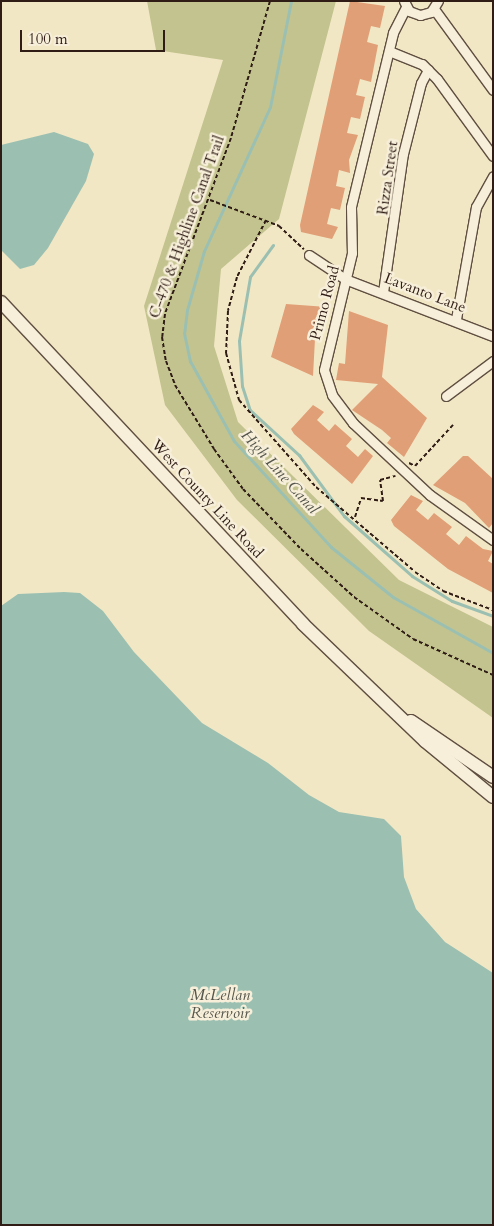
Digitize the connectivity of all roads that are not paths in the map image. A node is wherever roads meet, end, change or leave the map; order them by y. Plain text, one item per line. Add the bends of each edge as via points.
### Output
1 (405, 4) edge
2 (436, 5) edge
3 (389, 51) junction
4 (428, 70) junction
5 (493, 90) edge
6 (493, 156) edge
7 (493, 176) edge
8 (309, 254) road end
9 (345, 279) junction
10 (383, 292) junction
11 (1, 302) edge
12 (456, 319) junction
13 (493, 336) edge
14 (493, 361) edge
15 (446, 396) dead end
16 (493, 540) edge
17 (396, 712) junction
18 (493, 777) edge
19 (493, 797) edge

1 - 2 street via 420,15
1 - 3 street, Primo Road
2 - 5 street
3 - 4 street
3 - 9 street, Primo Road via 351,207 352,253
4 - 6 street
4 - 10 street, Rizza Street via 421,83 403,154
7 - 12 street via 476,206
8 - 9 street, Lavanto Lane
9 - 10 street, Lavanto Lane
9 - 16 street, Primo Road via 324,363 332,395 353,423 418,484
10 - 12 street, Lavanto Lane
11 - 17 main road, West County Line Road via 296,617
12 - 13 street, Lavanto Lane
14 - 15 street
17 - 18 main road, West County Line Road
17 - 19 main road, West County Line Road

